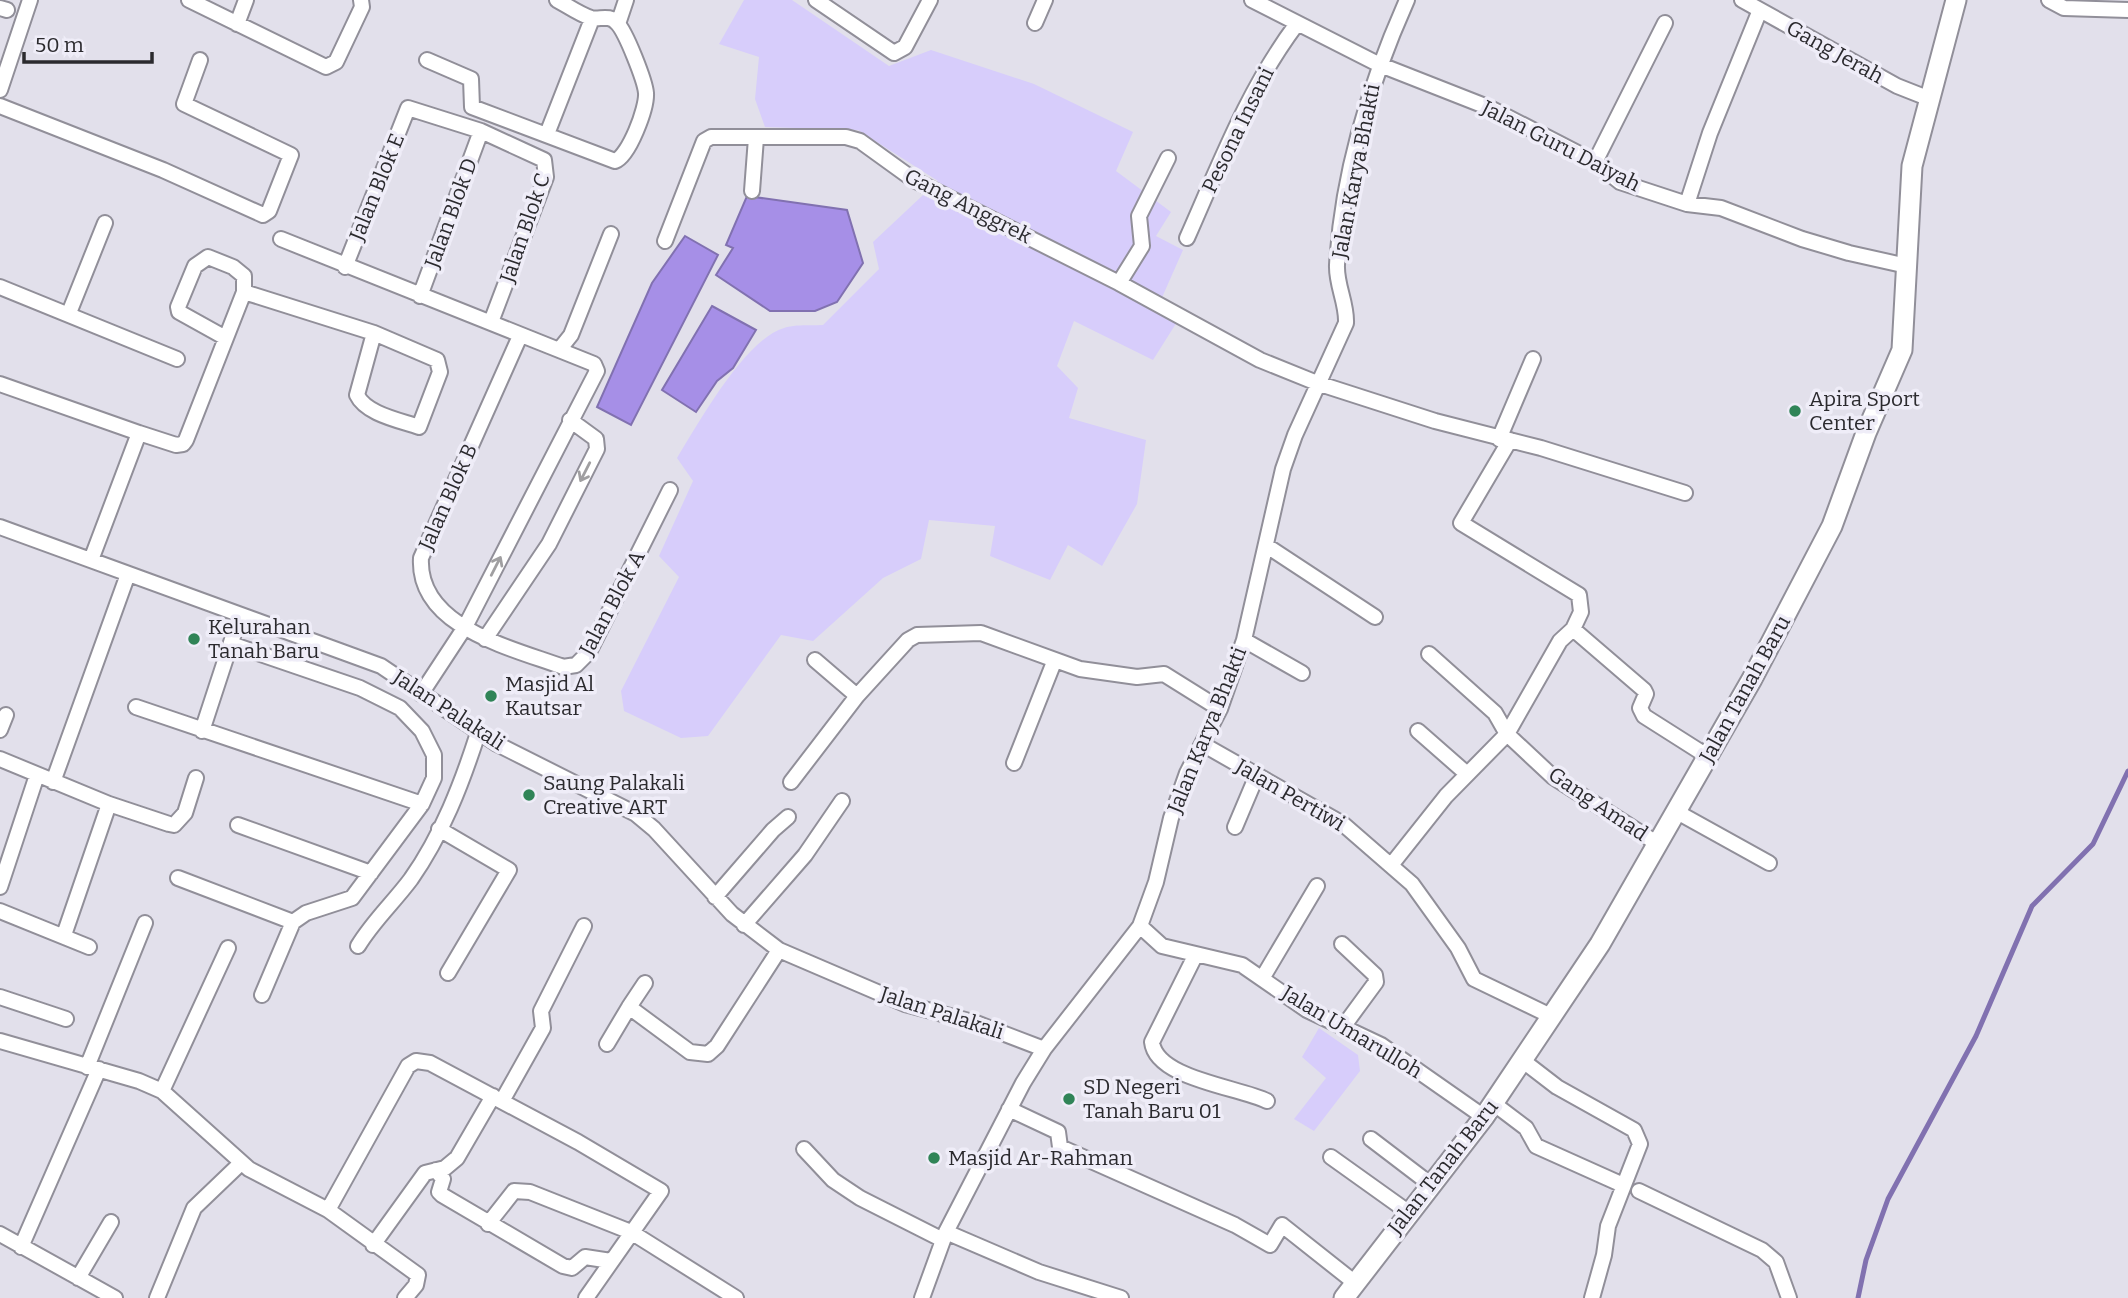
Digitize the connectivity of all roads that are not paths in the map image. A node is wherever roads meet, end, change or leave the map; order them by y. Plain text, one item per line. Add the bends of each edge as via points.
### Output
1 (30, 0) edge
2 (188, 0) edge
3 (246, 0) edge
4 (361, 0) edge
5 (557, 0) edge
6 (626, 0) edge
7 (816, 0) edge
8 (930, 0) edge
9 (1045, 0) edge
10 (1252, 0) edge
11 (1407, 0) edge
12 (1742, 0) edge
13 (1956, 0) edge
14 (2049, 0) edge
15 (1759, 9) junction
16 (2128, 10) edge
17 (593, 19) junction
18 (1035, 23) dead end
19 (1665, 23) dead end
20 (237, 24) junction
21 (618, 24) junction
22 (1296, 25) junction
23 (200, 60) dead end
24 (427, 60) dead end
25 (1378, 64) junction
26 (0, 90) edge
27 (1930, 99) junction
28 (0, 106) edge
29 (481, 131) junction
30 (547, 134) junction
31 (756, 138) junction
32 (1168, 158) dead end
33 (1595, 162) junction
34 (752, 191) dead end
35 (1687, 205) junction
36 (105, 223) dead end
37 (611, 234) dead end
38 (1186, 238) dead end
39 (281, 239) dead end
40 (665, 241) dead end
41 (1907, 266) junction
42 (345, 267) junction
43 (1119, 283) junction
44 (0, 287) edge
45 (244, 292) junction
46 (421, 296) junction
47 (69, 313) junction
48 (491, 322) junction
49 (374, 333) junction
50 (520, 336) junction
51 (224, 337) junction
52 (559, 350) junction
53 (177, 359) dead end
54 (1533, 359) dead end
55 (1317, 383) junction
56 (0, 384) edge
57 (570, 421) junction
58 (139, 433) junction
59 (1504, 440) junction
60 (670, 490) dead end
61 (1685, 493) dead end
62 (0, 527) edge
63 (1268, 546) junction
64 (91, 560) junction
65 (128, 574) junction
66 (240, 615) junction
67 (1375, 617) dead end
68 (465, 627) junction
69 (1573, 629) junction
70 (485, 639) junction
71 (1244, 640) junction
72 (231, 644) junction
73 (1429, 654) dead end
74 (815, 660) dead end
75 (1054, 662) junction
76 (1302, 673) dead end
77 (421, 694) junction
78 (857, 696) junction
79 (136, 706) dead end
80 (1220, 709) junction
81 (6, 715) dead end
82 (0, 730) edge
83 (202, 731) junction
84 (1418, 731) dead end
85 (478, 733) junction
86 (1507, 734) junction
87 (1204, 745) junction
88 (1707, 756) junction
89 (0, 760) edge
90 (1014, 763) dead end
91 (37, 775) junction
92 (1257, 775) junction
93 (1466, 775) junction
94 (196, 778) dead end
95 (53, 782) junction
96 (791, 782) dead end
97 (842, 801) dead end
98 (109, 804) junction
99 (422, 804) junction
100 (1684, 816) junction
101 (788, 817) dead end
102 (238, 825) dead end
103 (1235, 827) dead end
104 (439, 829) junction
105 (1658, 844) junction
106 (1769, 863) dead end
107 (1392, 864) junction
108 (371, 873) junction
109 (178, 878) dead end
110 (1317, 886) dead end
111 (0, 887) edge
112 (715, 897) junction
113 (0, 911) edge
114 (293, 922) junction
115 (145, 923) dead end
116 (744, 925) junction
117 (583, 926) dead end
118 (1140, 926) junction
119 (64, 935) junction
120 (1342, 944) dead end
121 (358, 946) dead end
122 (89, 947) dead end
123 (228, 948) dead end
124 (779, 950) junction
125 (1195, 956) junction
126 (448, 973) dead end
127 (1263, 977) junction
128 (645, 983) dead end
129 (262, 995) dead end
130 (0, 997) edge
131 (629, 1007) junction
132 (1553, 1017) junction
133 (66, 1019) dead end
134 (1343, 1027) junction
135 (0, 1041) edge
136 (607, 1044) dead end
137 (1044, 1049) junction
138 (1527, 1064) junction
139 (93, 1068) junction
140 (162, 1091) junction
141 (498, 1098) junction
142 (1268, 1101) dead end
143 (1009, 1109) junction
144 (1493, 1109) junction
145 (1371, 1139) dead end
146 (804, 1149) dead end
147 (1331, 1157) dead end
148 (242, 1163) junction
149 (436, 1170) junction
150 (1430, 1184) junction
151 (1623, 1185) junction
152 (1639, 1191) dead end
153 (328, 1210) junction
154 (1408, 1212) junction
155 (111, 1222) dead end
156 (488, 1224) junction
157 (631, 1232) junction
158 (0, 1234) edge
159 (944, 1236) junction
160 (373, 1245) junction
161 (21, 1247) junction
162 (611, 1261) junction
163 (78, 1278) junction
164 (1349, 1290) edge
165 (109, 1296) edge
166 (157, 1298) edge
167 (405, 1298) edge
168 (586, 1298) edge
169 (736, 1298) edge
170 (922, 1298) edge
171 (1121, 1298) edge
172 (1592, 1298) edge
173 (1789, 1298) edge

1 - 26 street
2 - 20 street
3 - 20 street
4 - 20 street via 362,7 336,62 326,67
5 - 17 street
6 - 21 street
7 - 8 street via 894,53 905,47
9 - 18 street
10 - 22 street, Jalan Guru Daiyah
11 - 25 street, Jalan Karya Bhakti
12 - 15 street, Gang Jerah
13 - 27 main road, Jalan Tanah Baru
14 - 16 street via 2072,9
15 - 27 street, Gang Jerah via 1896,86
15 - 35 street
17 - 21 street via 606,18
17 - 30 street
19 - 33 street
21 - 30 street via 646,97 627,152 615,161
22 - 25 street, Jalan Guru Daiyah
22 - 38 street, Pesona Insani via 1256,89
23 - 28 street via 184,104 291,155 269,211 263,215
24 - 30 street via 471,79 472,107
25 - 33 street, Jalan Guru Daiyah via 1490,108
25 - 55 street, Jalan Karya Bhakti via 1343,214 1337,267 1346,323
27 - 41 main road, Jalan Tanah Baru via 1912,166
29 - 42 street, Jalan Blok E via 408,108
29 - 46 street, Jalan Blok D
29 - 48 street, Jalan Blok C via 547,164
31 - 34 street
31 - 40 street, Gang Anggrek via 711,137 704,141
31 - 43 street, Gang Anggrek via 846,136 860,141 914,180
32 - 43 street via 1139,216 1142,246
33 - 35 street, Jalan Guru Daiyah via 1620,182
35 - 41 street, Jalan Guru Daiyah via 1721,208 1801,239
36 - 47 street
37 - 52 street via 571,335
39 - 42 street
41 - 88 main road, Jalan Tanah Baru via 1902,350 1832,526
42 - 46 street
43 - 55 street, Gang Anggrek via 1260,360
44 - 47 street
45 - 49 street
45 - 51 street
45 - 51 street via 244,276 233,267 208,257 195,266 179,312
46 - 48 street
47 - 53 street
48 - 50 street
49 - 49 street via 357,395 375,411 419,427 440,366 437,360
50 - 52 street
50 - 68 street, Jalan Blok B via 421,558 422,580 444,613
51 - 58 street via 183,444
52 - 57 street via 597,367
54 - 59 street
55 - 59 street, Gang Anggrek
55 - 63 street, Jalan Karya Bhakti via 1283,469
56 - 58 street
68 -> 57 street
57 -> 70 street via 596,439 597,449 549,544
58 - 64 street
59 - 61 street, Gang Anggrek
59 - 69 street via 1461,523 1579,595 1581,612
60 - 70 street, Jalan Blok A via 583,660 563,667
62 - 64 street, Jalan Palakali
63 - 67 street
63 - 71 street, Jalan Karya Bhakti
64 - 65 street, Jalan Palakali
65 - 66 street, Jalan Palakali
65 - 95 street
66 - 72 street
66 - 77 street, Jalan Palakali via 381,666
68 - 70 street, Jalan Blok B
68 - 77 street
69 - 86 street via 1550,658
69 - 88 street via 1644,690 1640,708 1644,716
71 - 76 street
71 - 80 street, Jalan Karya Bhakti
72 - 83 street
72 - 99 street via 360,688 400,708 422,731 434,755 434,778
73 - 86 street, Gang Amad via 1494,713
74 - 78 street
75 - 78 street via 981,633 917,635
75 - 80 street via 1137,677 1164,674
75 - 90 street
77 - 85 street, Jalan Palakali
78 - 96 street
79 - 83 street
80 - 87 street, Jalan Karya Bhakti
81 - 82 street
83 - 99 street
84 - 93 street
85 - 104 street
85 - 112 street, Jalan Palakali via 636,814
86 - 93 street
86 - 105 street, Gang Amad via 1580,797
87 - 92 street, Jalan Pertiwi
87 - 118 street, Jalan Karya Bhakti via 1187,773 1171,818
88 - 100 main road, Jalan Tanah Baru
89 - 91 street
91 - 95 street
91 - 111 street
92 - 103 street
92 - 107 street, Jalan Pertiwi via 1323,810
93 - 107 street
94 - 98 street via 185,813 174,824
95 - 98 street
97 - 116 street via 806,855
98 - 119 street
99 - 108 street
100 - 105 main road, Jalan Tanah Baru
100 - 106 street
101 - 112 street
102 - 108 street
104 - 121 street via 410,880
104 - 126 street via 509,870
105 - 132 main road, Jalan Tanah Baru
107 - 132 street, Jalan Pertiwi via 1412,884 1474,979
108 - 114 street via 352,898
109 - 114 street
110 - 127 street
112 - 116 street, Jalan Palakali
113 - 119 street
114 - 129 street
115 - 139 street
116 - 124 street, Jalan Palakali
117 - 141 street via 541,1010 543,1028
118 - 125 street, Jalan Umarulloh via 1162,946
118 - 137 street, Jalan Karya Bhakti
119 - 122 street
120 - 134 street via 1375,975 1376,982
123 - 140 street
124 - 131 street via 708,1054 690,1052
124 - 137 street, Jalan Palakali via 905,1004 976,1023
125 - 127 street, Jalan Umarulloh via 1223,959
125 - 142 street via 1152,1042 1153,1051 1195,1079
127 - 134 street, Jalan Umarulloh via 1307,1010
128 - 131 street
130 - 133 street
131 - 136 street
132 - 138 main road, Jalan Tanah Baru
134 - 144 street, Jalan Umarulloh
135 - 139 street
137 - 143 street, Jalan Karya Bhakti
138 - 144 main road, Jalan Tanah Baru
138 - 151 street via 1640,1136
139 - 140 street
139 - 161 street
140 - 148 street
141 - 149 street via 457,1158
141 - 153 street via 430,1063 416,1061 408,1066
141 - 157 street via 659,1188 660,1195
143 - 159 street, Jalan Karya Bhakti
143 - 164 street via 1058,1132 1060,1147 1270,1245 1282,1225
144 - 150 main road, Jalan Tanah Baru
144 - 151 street, Jalan Umarulloh via 1526,1128 1536,1146 1547,1153
145 - 150 street
146 - 159 street via 833,1180 860,1198
147 - 154 street
148 - 153 street
148 - 166 street via 194,1208
149 - 156 street via 443,1180 439,1192
149 - 160 street via 425,1173
150 - 154 main road, Jalan Tanah Baru
151 - 172 street via 1608,1226
152 - 173 street via 1762,1250 1776,1262
153 - 160 street
154 - 164 main road, Jalan Tanah Baru
155 - 163 street
156 - 157 street via 510,1195 519,1191
156 - 162 street via 563,1266 572,1268 584,1257
157 - 162 street
157 - 169 street
158 - 161 street
159 - 170 street, Jalan Karya Bhakti
159 - 171 street
160 - 167 street via 418,1275
161 - 163 street
162 - 168 street
163 - 165 street

